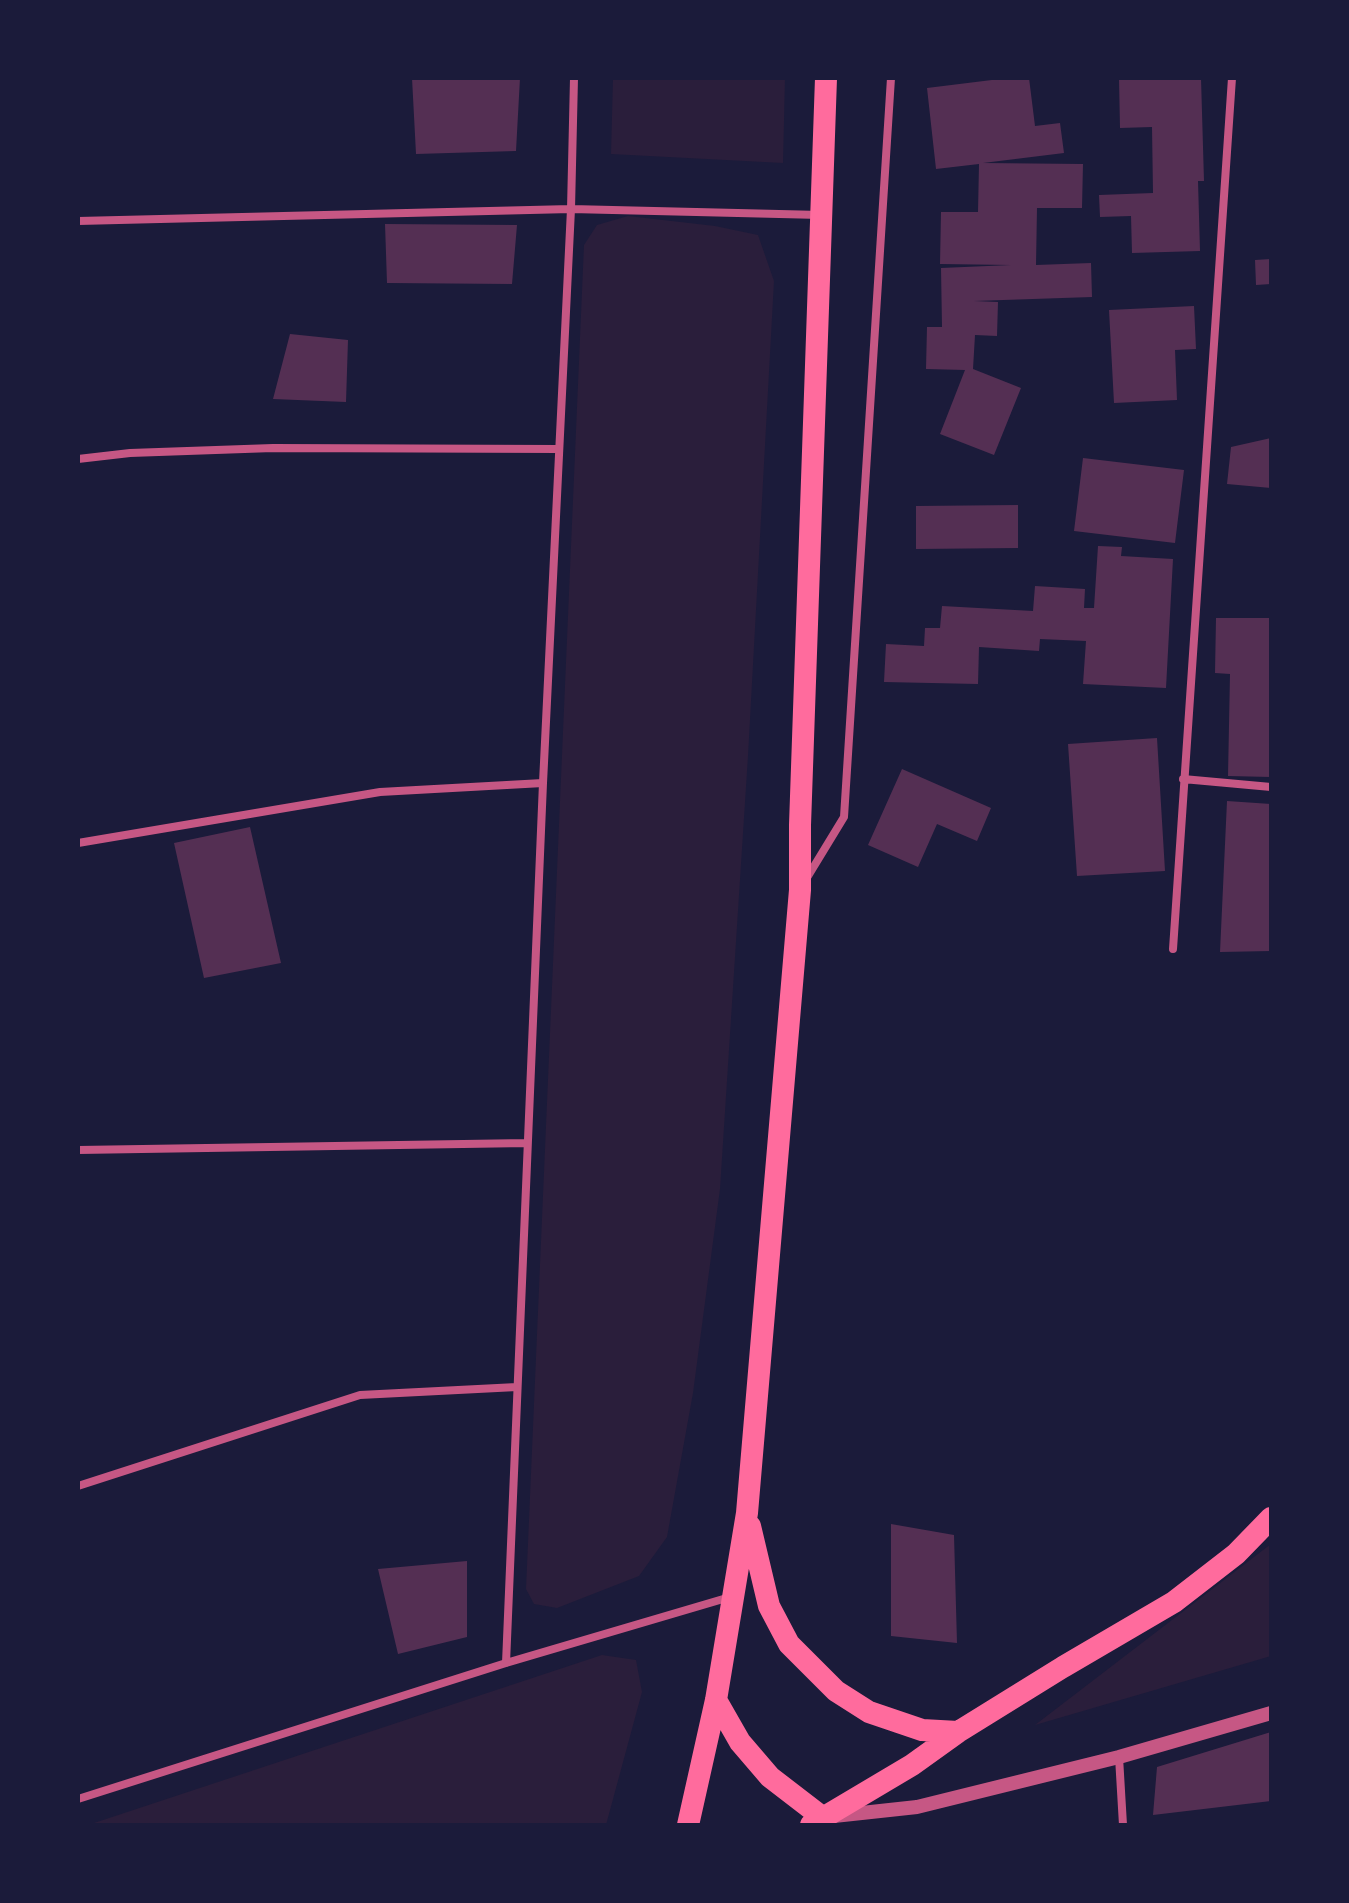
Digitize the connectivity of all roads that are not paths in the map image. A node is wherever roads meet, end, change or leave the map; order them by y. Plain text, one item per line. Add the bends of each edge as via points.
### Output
1 (574, 78) edge
2 (826, 78) edge
3 (891, 78) edge
4 (1232, 78) edge
5 (571, 209) junction
6 (821, 215) junction
7 (78, 221) edge
8 (559, 449) junction
9 (78, 459) edge
10 (1183, 779) junction
11 (543, 783) junction
12 (1271, 787) edge
13 (78, 843) edge
14 (800, 890) junction
15 (1173, 949) dead end
16 (527, 1143) junction
17 (78, 1150) edge
18 (517, 1387) junction
19 (78, 1486) edge
20 (747, 1513) junction
21 (1271, 1518) edge
22 (734, 1595) junction
23 (506, 1663) junction
24 (716, 1700) junction
25 (1271, 1713) edge
26 (958, 1732) junction
27 (1119, 1757) junction
28 (78, 1799) edge
29 (816, 1822) edge
30 (688, 1825) edge
31 (1123, 1825) edge

1 - 5 street
2 - 6 highway
3 - 14 street via 844,817
4 - 10 street
5 - 6 street
5 - 7 street
5 - 8 street
6 - 14 highway
8 - 9 street via 273,448
8 - 11 street
10 - 12 street
10 - 15 street
11 - 13 street via 380,792
11 - 16 street
14 - 20 highway
16 - 17 street
16 - 18 street
18 - 19 street via 360,1395
18 - 23 street
20 - 22 highway
20 - 26 highway via 769,1606 789,1644 836,1691 869,1712 922,1730
21 - 26 highway via 1236,1554 1174,1602
22 - 23 street
22 - 24 highway
23 - 28 street
24 - 29 highway via 740,1742
24 - 30 highway
25 - 27 street
26 - 29 highway
27 - 29 street via 917,1807
27 - 31 street

